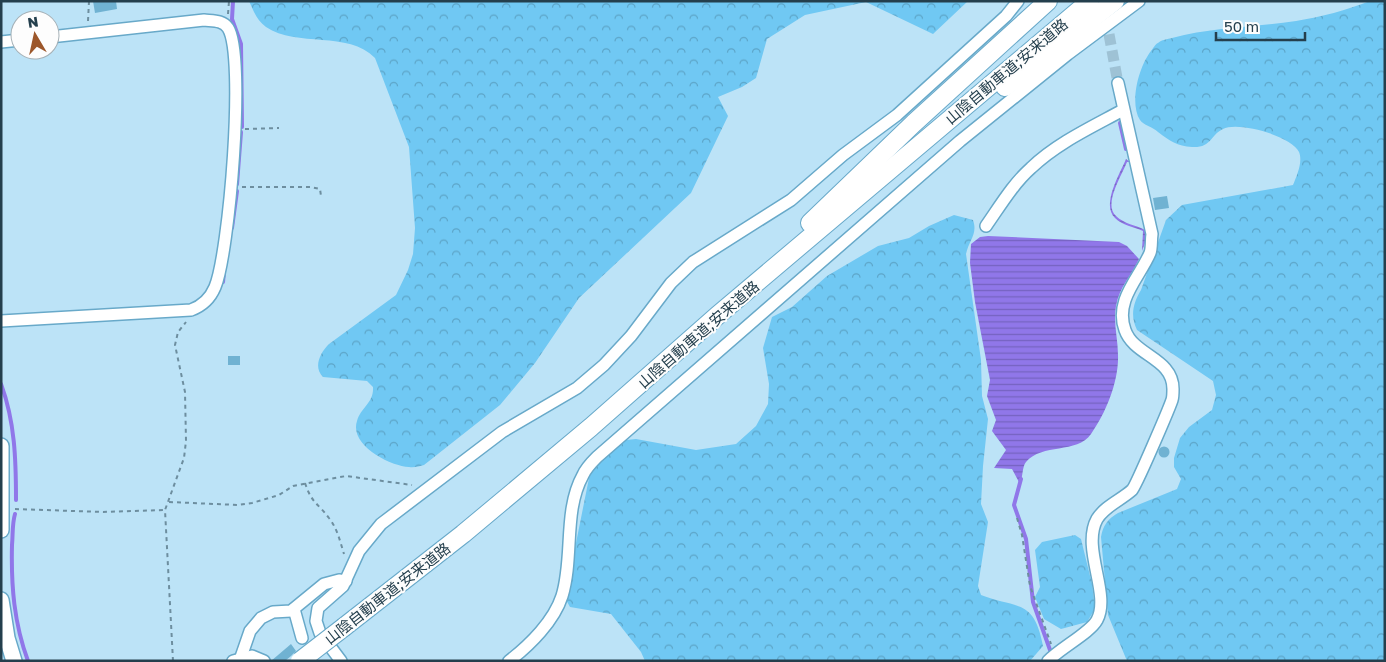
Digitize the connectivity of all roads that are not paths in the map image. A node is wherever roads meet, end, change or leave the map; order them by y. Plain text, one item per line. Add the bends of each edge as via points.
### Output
1 (1018, 1) edge
2 (1048, 1) edge
3 (1090, 1) edge
4 (1115, 1) edge
5 (1139, 1) edge
6 (60, 36) edge
7 (1118, 83) tunnel mouth
8 (1123, 110) junction
9 (986, 226) dead end
10 (809, 237) junction
11 (718, 315) junction
12 (1, 321) edge
13 (1, 446) edge
14 (2, 506) edge
15 (1, 530) edge
16 (346, 581) junction
17 (1, 600) edge
18 (294, 609) junction
19 (302, 638) dead end
20 (1051, 657) edge
21 (237, 659) edge
22 (14, 661) edge
23 (264, 661) edge
24 (300, 661) edge
25 (341, 661) edge
26 (510, 661) edge

1 - 16 street via 1006,16 897,115 843,155 791,200 693,262 671,283 631,336 577,388 524,417 381,524 359,551
2 - 11 highway via 888,148
3 - 10 highway, 山陰自動車道;安来道路
4 - 10 highway via 849,210
5 - 26 street via 960,141 597,456 583,475 573,503 562,596 550,620
6 - 12 street via 204,20 228,26 234,46 235,129 220,264 209,298 191,310
7 - 8 street
8 - 9 street via 1052,151 1030,168
8 - 20 street via 1152,234 1151,252 1127,293 1125,330 1132,342 1167,368 1172,381 1172,400 1137,482 1098,518 1093,530 1100,597 1097,621
10 - 11 highway, 山陰自動車道;安来道路
11 - 24 highway, 山陰自動車道;安来道路, bridge via 516,490
13 - 14 main road
14 - 15 main road
16 - 18 street via 324,584
16 - 25 street via 321,604 316,621 320,633
17 - 22 main road
18 - 19 street
18 - 21 street via 285,613 272,612 261,618 250,631
21 - 23 street via 252,656

